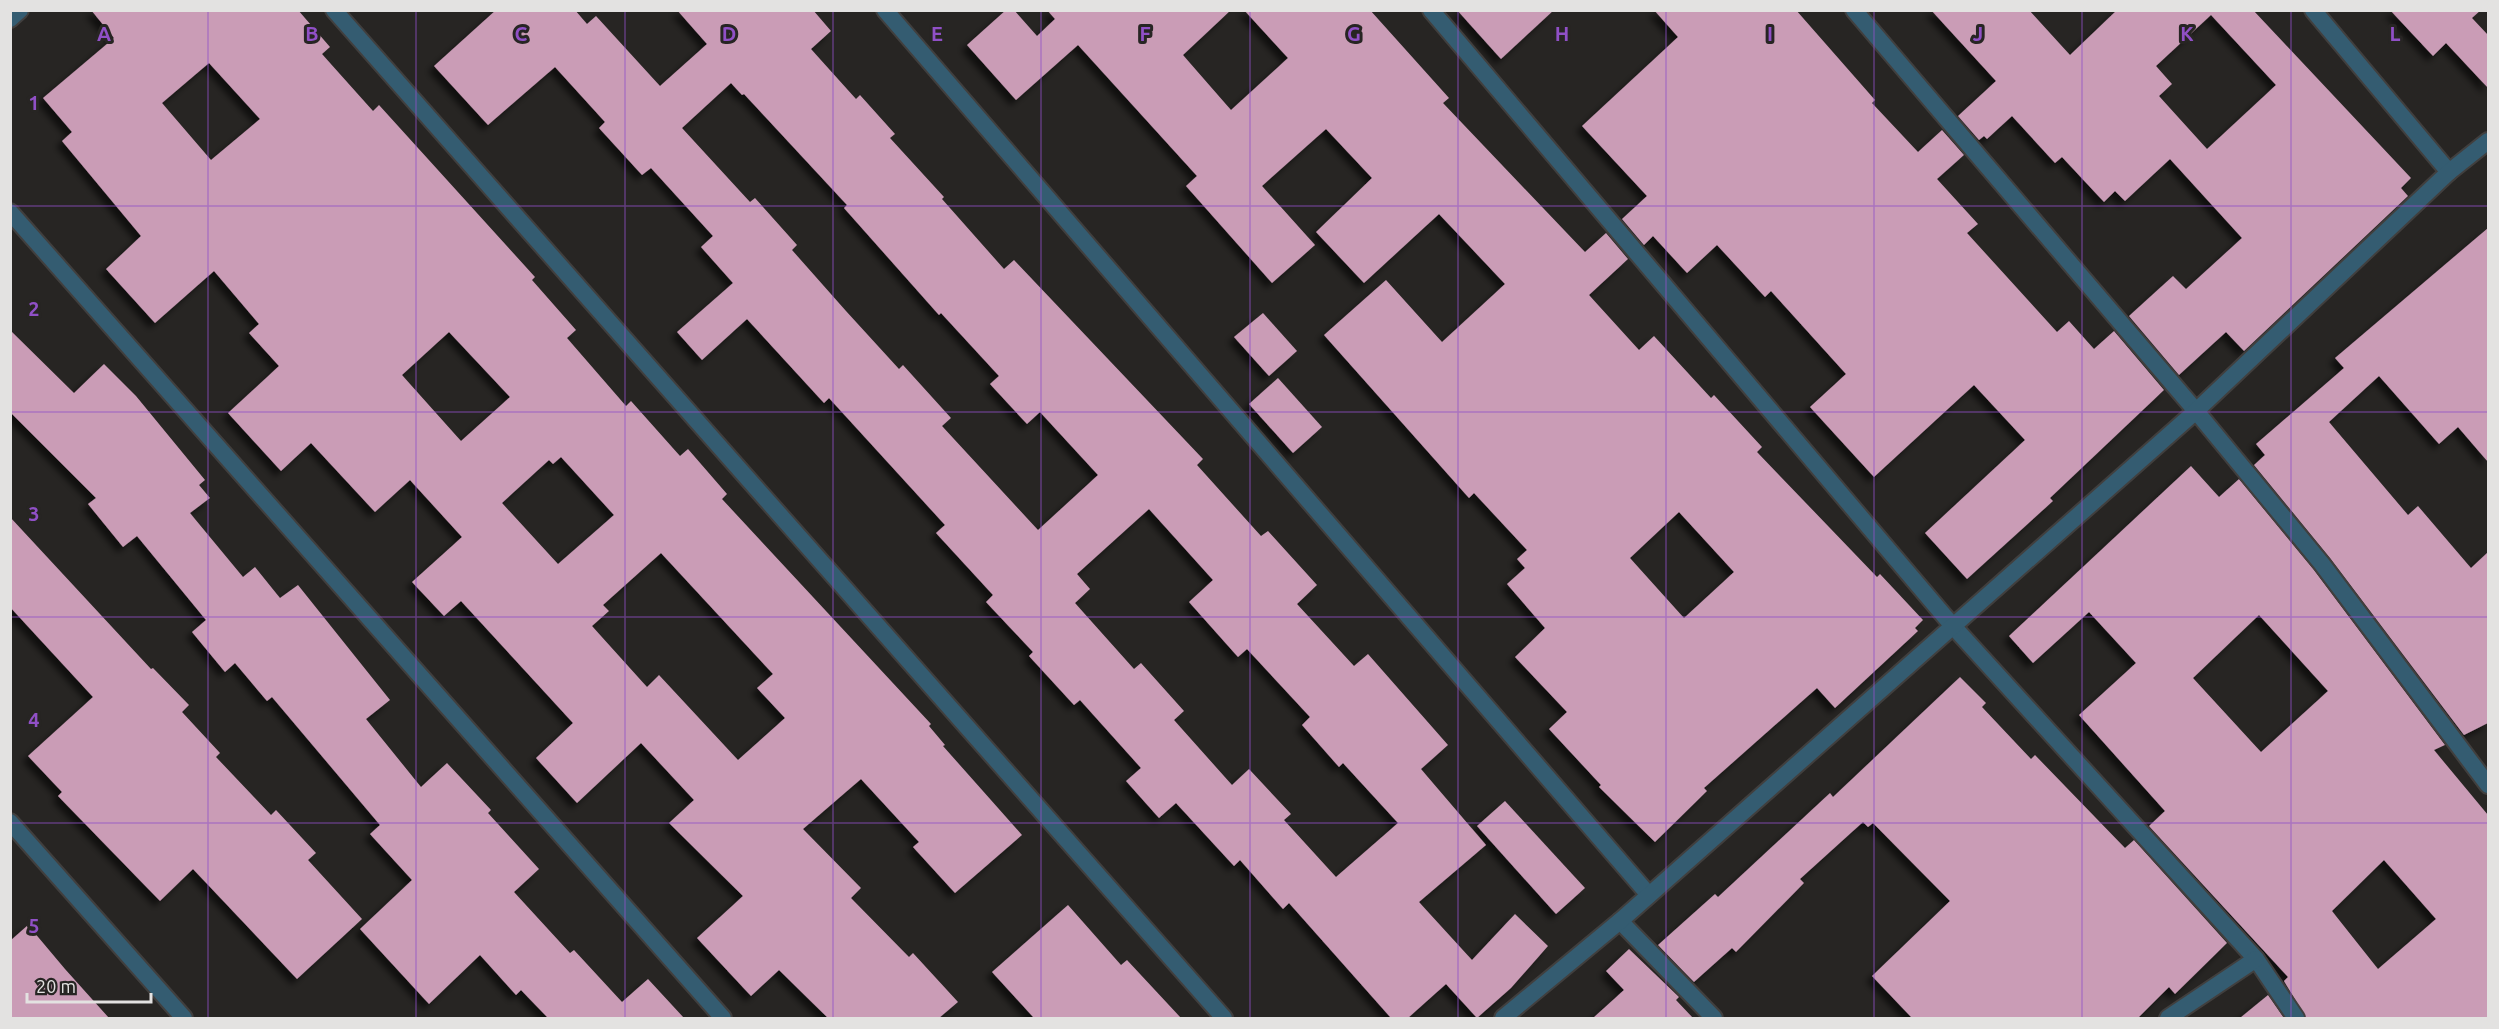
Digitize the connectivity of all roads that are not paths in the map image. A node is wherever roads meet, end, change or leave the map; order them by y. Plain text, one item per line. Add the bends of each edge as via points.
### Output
1 (20, 10) edge
2 (334, 10) edge
3 (885, 10) edge
4 (1431, 10) edge
5 (1854, 10) edge
6 (2313, 10) edge
7 (10, 19) edge
8 (2486, 150) edge
9 (2449, 172) junction
10 (10, 212) edge
11 (2196, 411) junction
12 (1952, 625) junction
13 (2488, 785) edge
14 (10, 822) edge
15 (1649, 895) junction
16 (1620, 921) junction
17 (2256, 959) junction
18 (184, 1018) edge
19 (723, 1018) edge
20 (1224, 1018) edge
21 (1503, 1018) edge
22 (1714, 1018) edge
23 (2168, 1018) edge
24 (2296, 1018) edge

1 - 7 street
2 - 20 street
3 - 15 street
4 - 12 street
5 - 11 street
6 - 9 street
8 - 9 street
9 - 11 street
10 - 19 street
11 - 12 street
11 - 13 street via 2322,564
12 - 15 street
12 - 17 street
14 - 18 street
15 - 16 street
16 - 21 street
16 - 22 street
17 - 23 street
17 - 24 street

